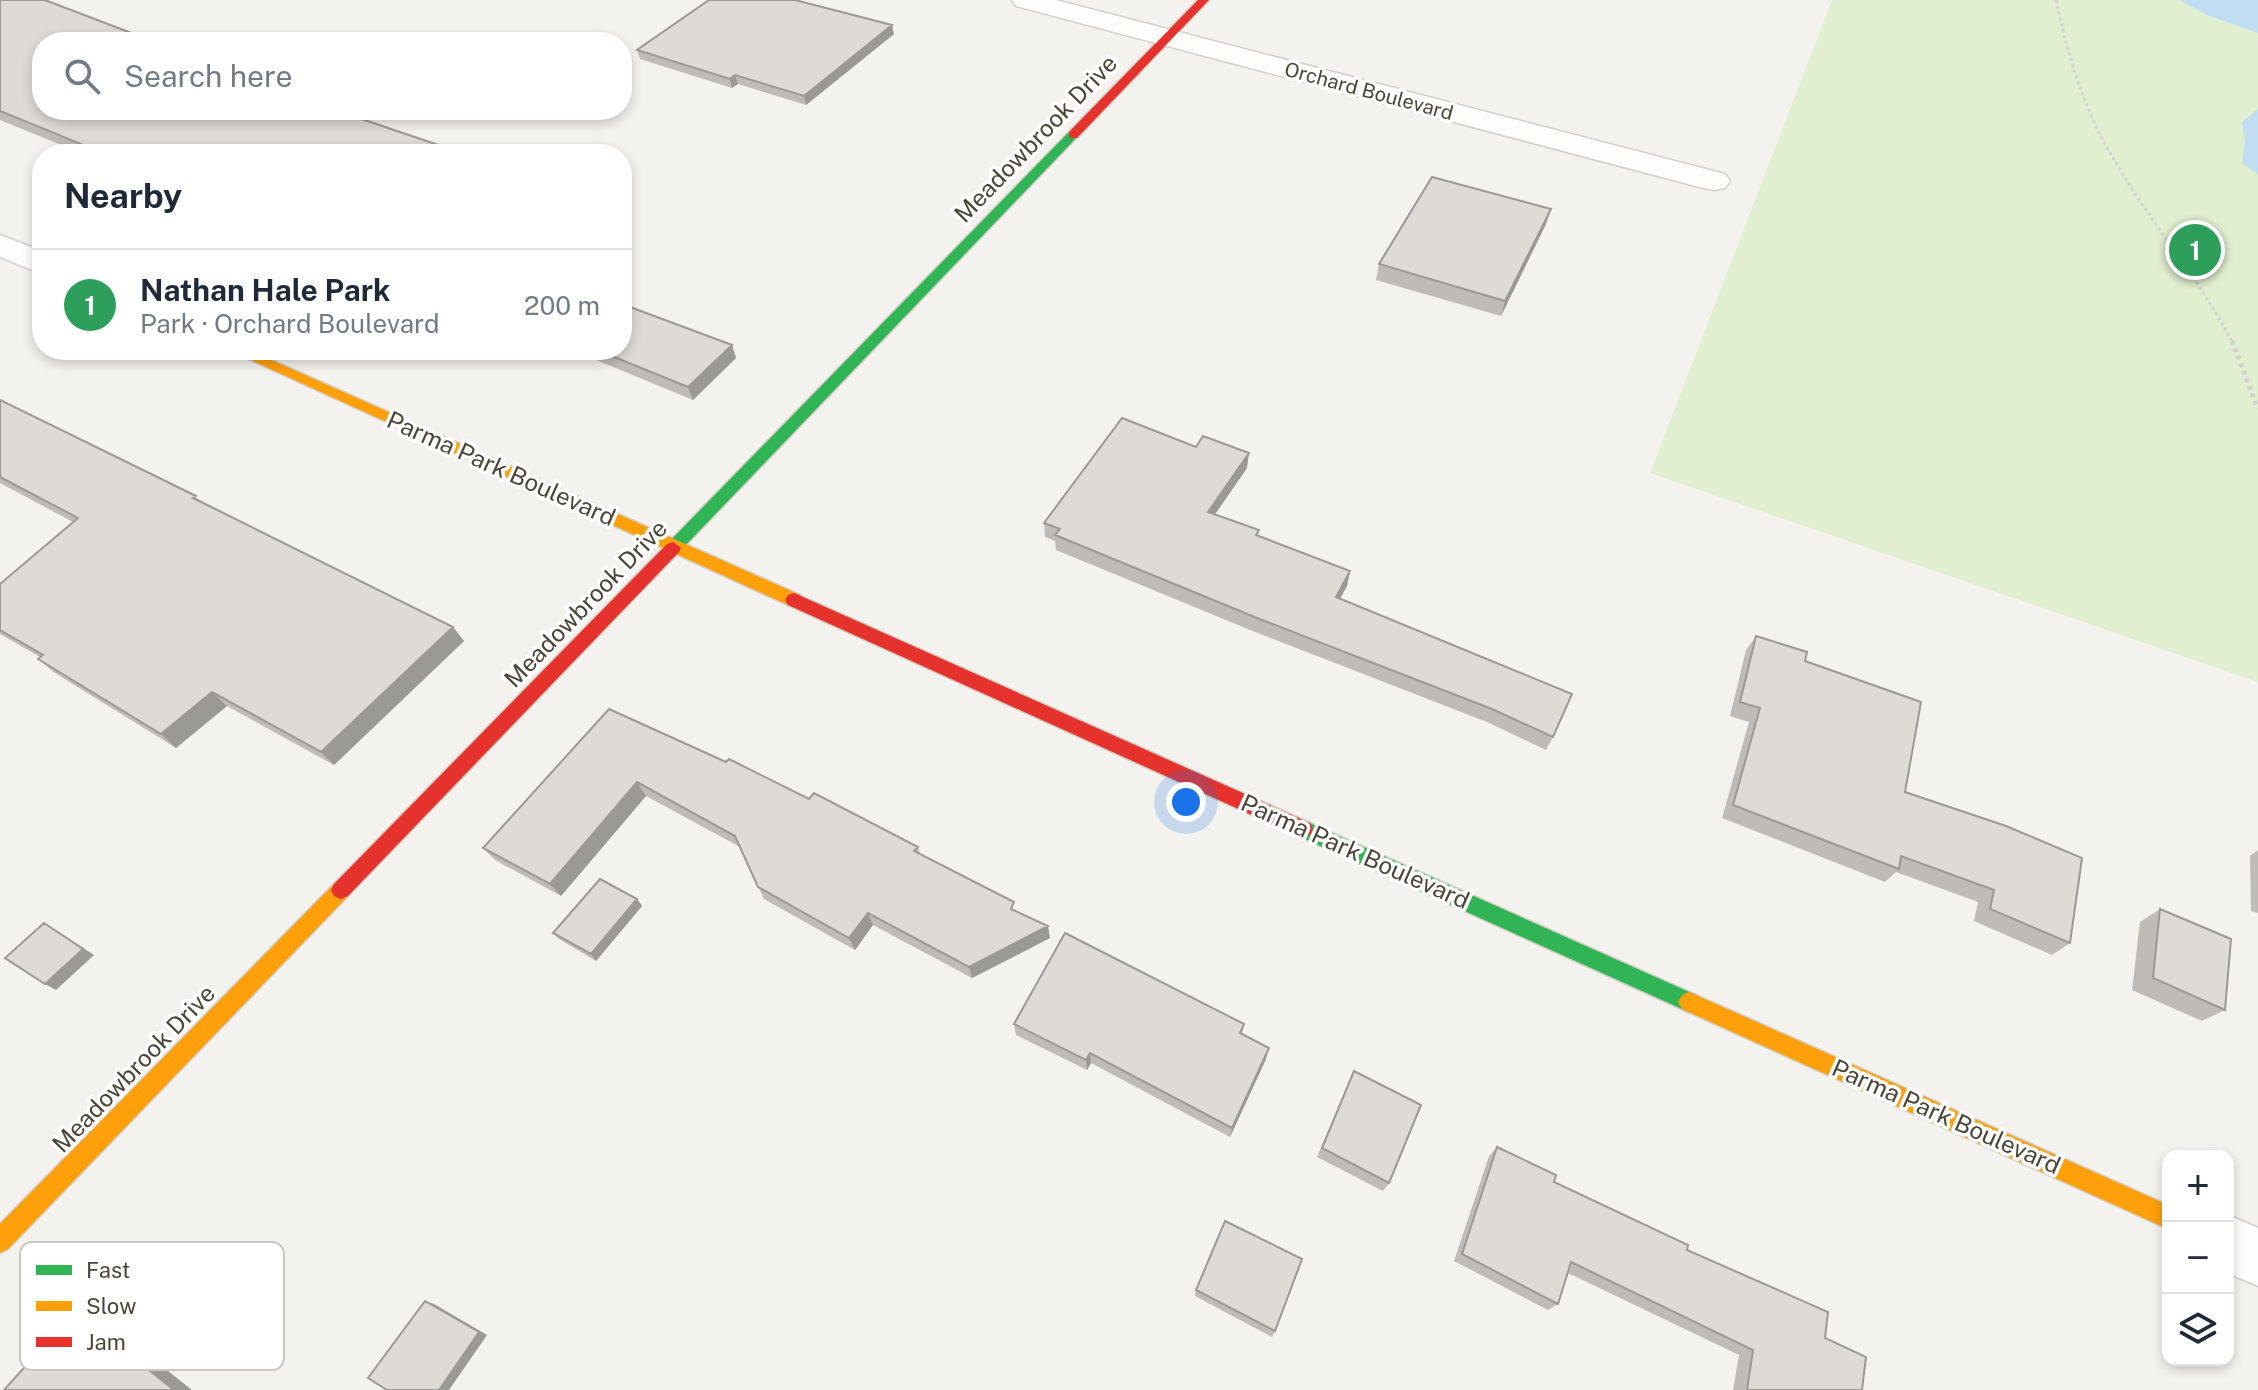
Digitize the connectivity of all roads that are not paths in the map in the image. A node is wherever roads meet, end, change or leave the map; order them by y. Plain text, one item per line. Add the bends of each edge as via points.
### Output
1 (1025, 0) edge
2 (1204, 0) edge
3 (1167, 38) junction
4 (1714, 181) dead end
5 (0, 245) edge
6 (32, 259) edge
7 (258, 360) edge
8 (676, 546) junction
9 (2162, 1214) edge
10 (0, 1241) edge
11 (2234, 1247) edge
12 (2258, 1257) edge

1 - 3 street, Orchard Boulevard
2 - 3 street, Meadowbrook Drive
3 - 4 street, Orchard Boulevard
3 - 8 street, Meadowbrook Drive
5 - 6 street
7 - 8 street, Parma Park Boulevard
8 - 9 street, Parma Park Boulevard
8 - 10 street, Meadowbrook Drive
11 - 12 street

